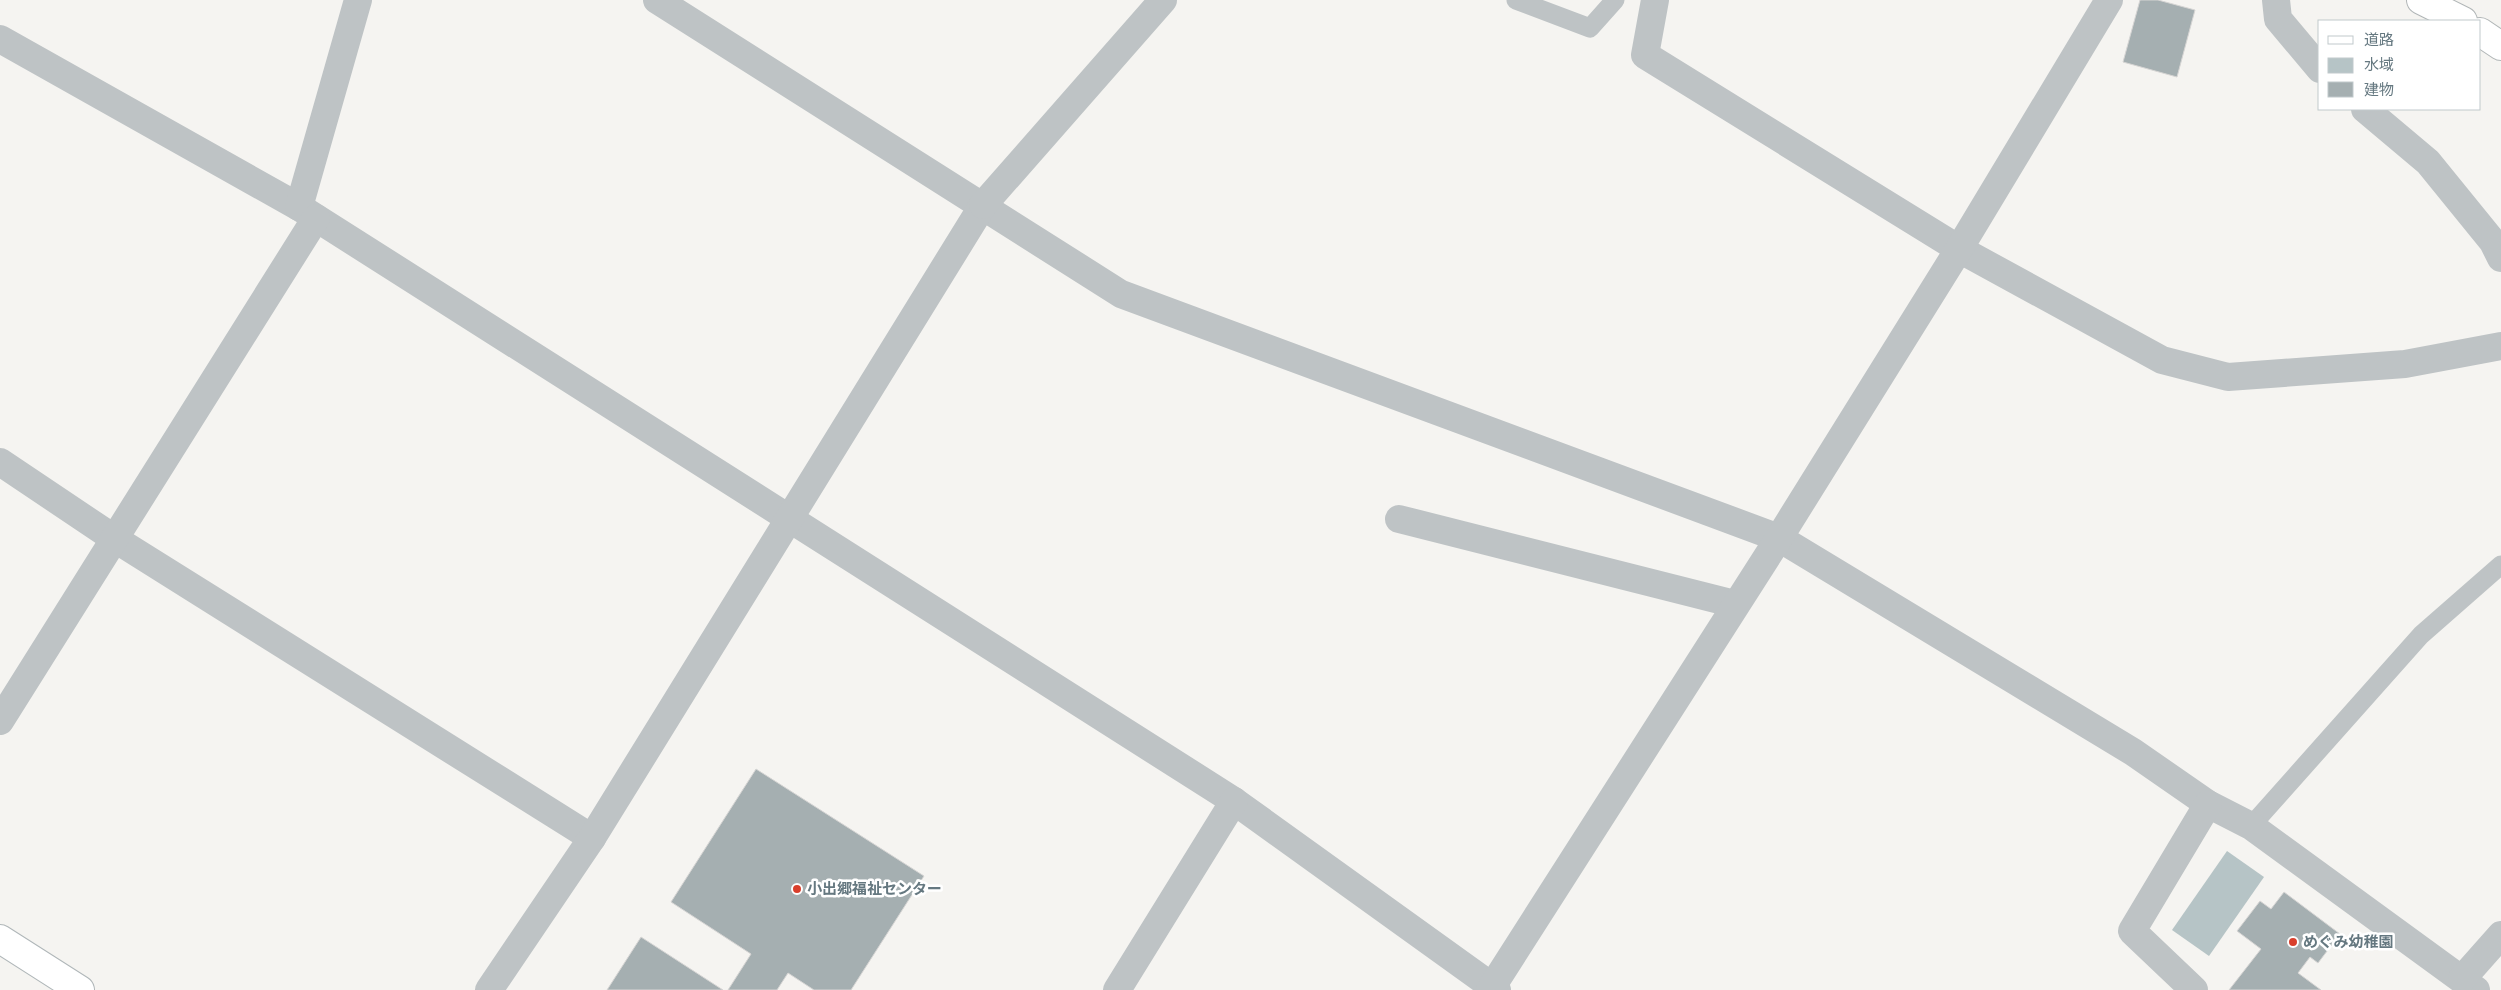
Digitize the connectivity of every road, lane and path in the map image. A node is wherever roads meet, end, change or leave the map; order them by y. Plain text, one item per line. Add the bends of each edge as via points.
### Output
1 (358, 0) edge
2 (657, 0) edge
3 (1163, 0) edge
4 (1516, 0) edge
5 (1615, 0) edge
6 (1655, 0) edge
7 (2109, 0) edge
8 (2276, 0) edge
9 (2421, 0) edge
10 (2461, 20) edge
11 (2481, 33) edge
12 (0, 39) edge
13 (2501, 46) edge
14 (2318, 67) edge
15 (2366, 110) edge
16 (983, 205) junction
17 (308, 213) junction
18 (1959, 249) junction
19 (2501, 258) edge
20 (2501, 346) edge
21 (0, 462) edge
22 (790, 519) junction
23 (1399, 519) dead end
24 (1778, 538) junction
25 (115, 539) junction
26 (2501, 565) edge
27 (1734, 604) junction
28 (0, 721) edge
29 (1234, 800) junction
30 (2208, 804) junction
31 (2251, 826) junction
32 (592, 838) junction
33 (2501, 935) edge
34 (0, 939) edge
35 (2469, 985) edge
36 (1493, 989) edge
37 (80, 990) edge
38 (489, 990) edge
39 (1117, 990) edge
40 (2194, 990) edge

1 - 17 street
2 - 16 street
3 - 16 street
4 - 5 lane via 1590,28
6 - 18 street via 1645,55
7 - 18 street
8 - 14 street via 2278,19
9 - 10 main road
11 - 13 main road
12 - 17 street
15 - 19 street via 2428,162 2494,242
16 - 22 street
16 - 24 street via 1120,294
17 - 22 street
17 - 25 street
18 - 20 street via 2162,360 2228,377 2405,364
18 - 24 street
21 - 25 street
22 - 29 street
22 - 32 street
23 - 27 street
24 - 27 street
24 - 30 street via 2133,752
25 - 28 street
25 - 32 street
26 - 31 lane via 2421,635
27 - 36 street
29 - 36 street
29 - 39 street
30 - 31 street
30 - 40 street via 2132,931
31 - 35 street
32 - 38 street
33 - 35 street
34 - 37 main road

